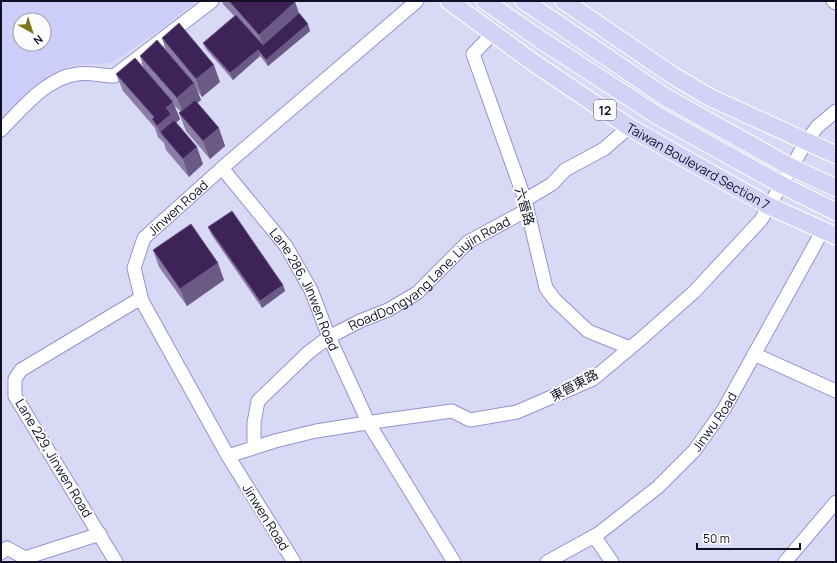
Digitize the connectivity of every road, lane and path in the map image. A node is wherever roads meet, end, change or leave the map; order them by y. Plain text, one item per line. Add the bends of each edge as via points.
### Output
1 (212, 1) edge
2 (417, 1) edge
3 (449, 1) edge
4 (485, 1) edge
5 (524, 1) edge
6 (564, 1) edge
7 (832, 1) edge
8 (836, 3) edge
9 (494, 32) junction
10 (836, 111) edge
11 (629, 126) junction
12 (1, 130) edge
13 (806, 142) junction
14 (836, 156) edge
15 (791, 167) junction
16 (222, 168) junction
17 (782, 185) junction
18 (836, 188) edge
19 (526, 205) junction
20 (769, 206) junction
21 (836, 212) edge
22 (829, 233) edge
23 (141, 298) junction
24 (329, 336) junction
25 (630, 348) junction
26 (754, 354) junction
27 (836, 391) edge
28 (369, 424) junction
29 (254, 447) junction
30 (228, 456) junction
31 (836, 502) edge
32 (100, 534) junction
33 (594, 536) junction
34 (1, 553) edge
35 (116, 562) edge
36 (294, 562) edge
37 (454, 562) edge
38 (547, 562) edge
39 (612, 562) edge
40 (785, 562) edge

1 - 12 street via 114,76 78,74 60,78 38,94
2 - 16 street, Jinwen Road
3 - 9 main road, Taiwan Boulevard Section 7 / 12
4 - 17 main road, Taiwan Boulevard Section 7 / 12 via 658,116
5 - 15 main road via 667,98
6 - 13 main road via 702,93
7 - 8 street
9 - 11 main road, Taiwan Boulevard Section 7 / 12 via 534,63
9 - 19 street, 六晉路 via 473,54
10 - 13 street, 東晉東路 via 817,127
11 - 19 street, RoadDongyang Lane, Liujin Road via 604,149 565,170
11 - 20 main road, Taiwan Boulevard Section 7 / 12
13 - 14 main road
13 - 15 street, 東晉東路
15 - 17 street, 東晉東路
15 - 18 main road
16 - 23 street, Jinwen Road via 144,238 134,268
16 - 24 street, Lane 286, Jinwen Road via 286,246 310,290
17 - 20 street, 東晉東路
17 - 21 main road, Taiwan Boulevard Section 7 / 12
19 - 24 street, RoadDongyang Lane, Liujin Road via 468,242 417,293 388,310
19 - 25 street, 六晉路 via 546,288 588,331
20 - 22 main road, Taiwan Boulevard Section 7 / 12
20 - 25 street, 東晉東路 via 761,220 694,292
22 - 26 street, Jinwu Road
23 - 30 street, Jinwen Road
23 - 32 street, Lane 229, Jinwen Road via 21,370 15,379 15,396
24 - 28 street, Lane 286, Jinwen Road
24 - 29 street, RoadDongyang Lane, Liujin Road via 258,401
25 - 28 street, 東晉東路 via 593,378 517,412 470,420 452,411 436,412
26 - 27 street
26 - 33 street, Jinwu Road via 724,409 694,451 658,487
28 - 29 street, 東晉東路 via 316,431
28 - 37 street, Lane 286, Jinwen Road
29 - 30 street, 東晉東路
30 - 36 street, Jinwen Road
31 - 40 street
32 - 34 street via 25,558 6,548
32 - 35 street, Lane 229, Jinwen Road
33 - 38 street, Jinwu Road
33 - 39 street

